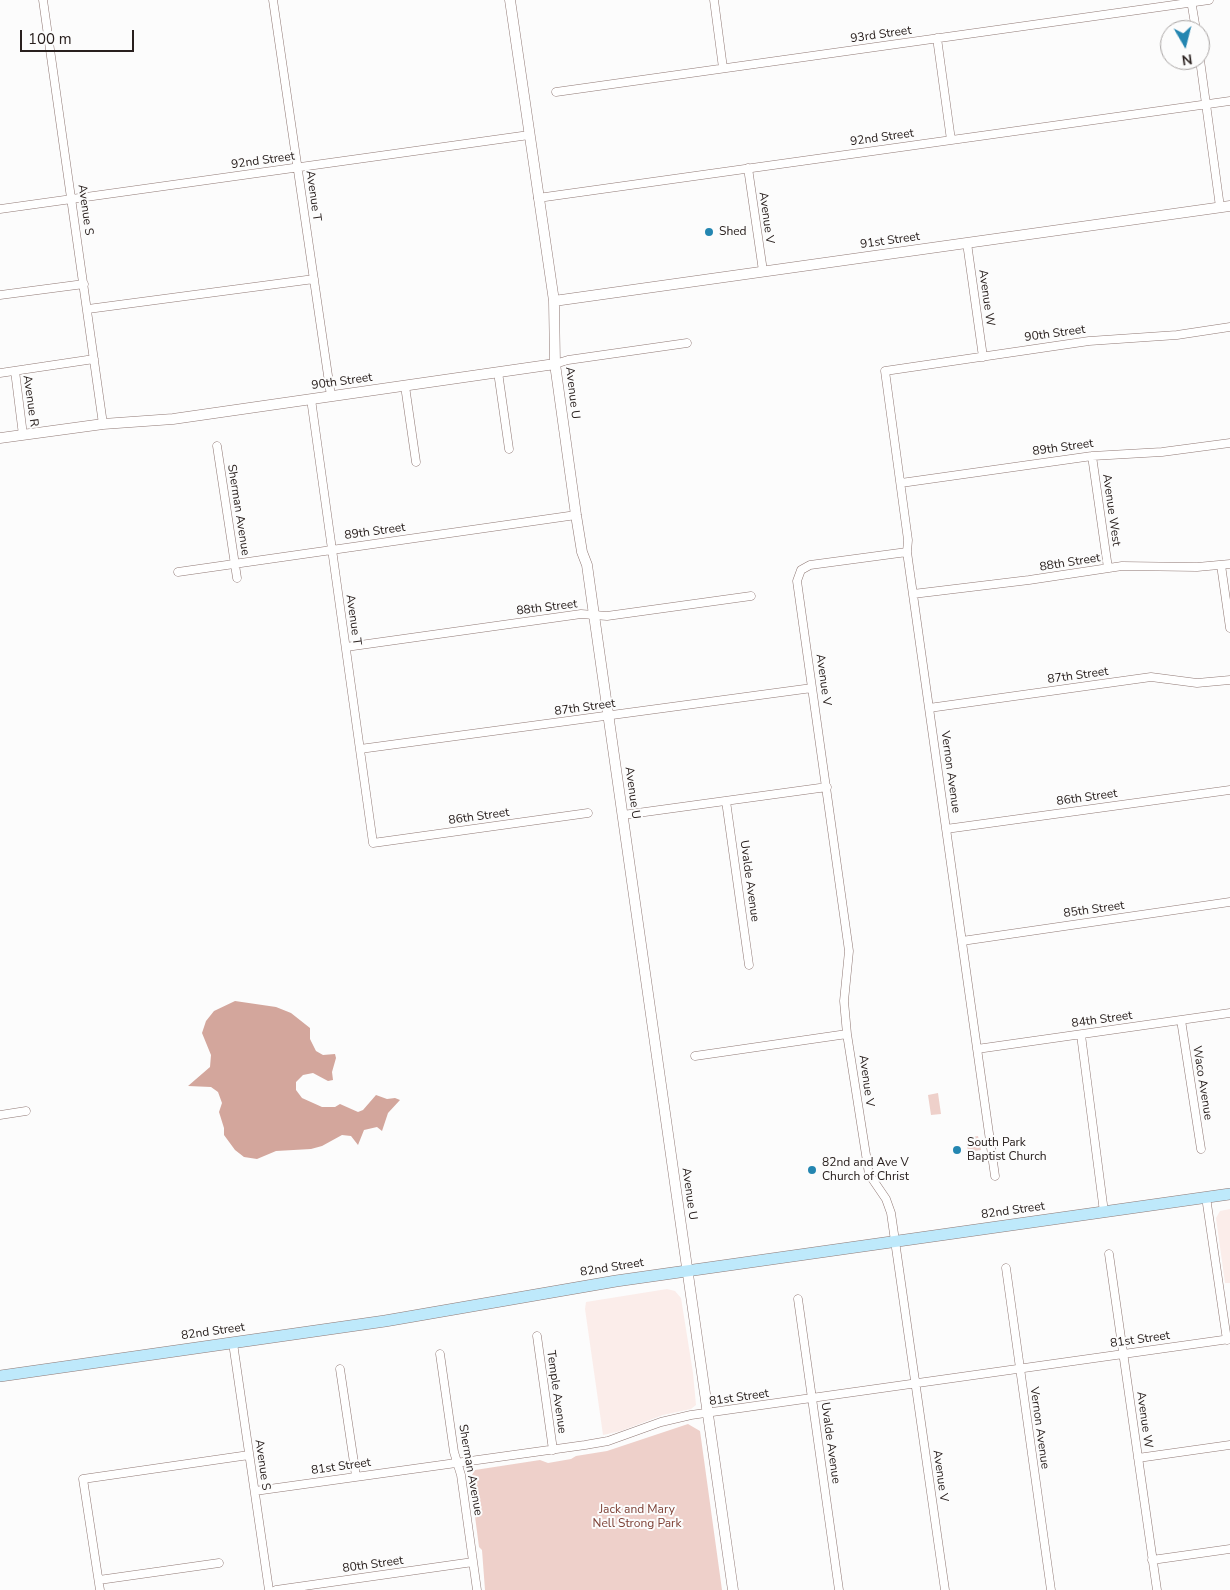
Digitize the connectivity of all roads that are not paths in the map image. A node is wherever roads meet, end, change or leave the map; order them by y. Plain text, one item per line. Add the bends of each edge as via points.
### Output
1 (43, 0) edge
2 (273, 0) edge
3 (510, 0) edge
4 (714, 0) edge
5 (1209, 0) edge
6 (1192, 1) edge
7 (1195, 20) edge
8 (938, 38) junction
9 (723, 68) junction
10 (1201, 70) edge
11 (556, 92) dead end
12 (1230, 101) edge
13 (1206, 104) junction
14 (529, 135) junction
15 (951, 140) junction
16 (298, 167) junction
17 (748, 168) junction
18 (538, 198) junction
19 (72, 199) junction
20 (1225, 207) edge
21 (0, 209) edge
22 (967, 243) junction
23 (763, 271) junction
24 (314, 279) junction
25 (84, 284) junction
26 (0, 295) edge
27 (554, 301) junction
28 (88, 310) junction
29 (1230, 327) edge
30 (687, 342) dead end
31 (983, 357) junction
32 (94, 360) junction
33 (555, 364) junction
34 (14, 371) junction
35 (885, 371) joint
36 (498, 372) junction
37 (0, 373) edge
38 (405, 386) junction
39 (331, 396) junction
40 (311, 399) junction
41 (103, 424) junction
42 (23, 435) junction
43 (0, 438) edge
44 (1230, 443) edge
45 (217, 446) dead end
46 (509, 449) dead end
47 (1092, 456) junction
48 (416, 462) dead end
49 (900, 483) junction
50 (576, 515) junction
51 (332, 549) junction
52 (908, 552) junction
53 (235, 563) junction
54 (1230, 564) edge
55 (1221, 565) junction
56 (1108, 568) junction
57 (178, 572) dead end
58 (237, 578) dead end
59 (914, 594) junction
60 (751, 596) dead end
61 (594, 615) junction
62 (1230, 628) edge
63 (346, 647) junction
64 (1230, 680) edge
65 (812, 688) junction
66 (930, 708) junction
67 (609, 716) junction
68 (360, 749) junction
69 (827, 787) junction
70 (1230, 790) edge
71 (726, 801) junction
72 (588, 813) dead end
73 (623, 815) junction
74 (946, 829) junction
75 (373, 843) joint
76 (1230, 902) edge
77 (962, 941) junction
78 (749, 965) dead end
79 (1230, 1013) edge
80 (1181, 1020) junction
81 (847, 1034) junction
82 (1080, 1034) junction
83 (977, 1049) junction
84 (695, 1056) dead end
85 (26, 1111) dead end
86 (0, 1115) edge
87 (1201, 1149) dead end
88 (995, 1176) dead end
89 (1230, 1194) edge
90 (1206, 1197) junction
91 (1104, 1212) junction
92 (896, 1241) junction
93 (1109, 1254) dead end
94 (1006, 1268) dead end
95 (687, 1271) junction
96 (798, 1299) dead end
97 (537, 1336) dead end
98 (1228, 1340) edge
99 (234, 1343) junction
100 (440, 1354) dead end
101 (1123, 1354) junction
102 (340, 1369) dead end
103 (1020, 1369) junction
104 (0, 1376) edge
105 (915, 1383) junction
106 (812, 1398) junction
107 (708, 1414) junction
108 (1230, 1445) edge
109 (553, 1450) junction
110 (249, 1455) junction
111 (1138, 1458) junction
112 (457, 1463) junction
113 (356, 1476) junction
114 (255, 1491) junction
115 (1230, 1549) edge
116 (1152, 1560) junction
117 (473, 1562) junction
118 (219, 1563) dead end
119 (99, 1580) junction
120 (100, 1590) edge
121 (269, 1590) edge
122 (276, 1590) edge
123 (477, 1590) edge
124 (732, 1590) edge
125 (839, 1590) edge
126 (945, 1590) edge
127 (1051, 1590) edge
128 (1157, 1590) edge

1 - 19 street, Avenue S
2 - 16 street, Avenue T
3 - 14 street, Avenue U
4 - 9 street
5 - 6 street, 93rd Street
6 - 7 street
6 - 8 street, 93rd Street
8 - 9 street, 93rd Street
8 - 15 street
9 - 11 street, 93rd Street
10 - 13 street
12 - 13 street, 92nd Street
13 - 15 street, 92nd Street
13 - 20 street
14 - 16 street, 92nd Street
14 - 18 street, Avenue U
15 - 17 street, 92nd Street
16 - 19 street, 92nd Street
16 - 24 street, Avenue T
17 - 18 street, 92nd Street
17 - 23 street, Avenue V
18 - 27 street, Avenue U
19 - 21 street, 92nd Street
19 - 25 street, Avenue S
20 - 22 street, 91st Street
22 - 23 street, 91st Street
22 - 31 street, Avenue W
23 - 27 street, 91st Street
24 - 28 street
24 - 39 street, Avenue T
25 - 26 street
25 - 28 street, Avenue S
27 - 33 street, Avenue U
28 - 32 street, Avenue S
29 - 31 street, 90th Street via 1090,341
30 - 33 street, 90th Street
31 - 35 street, 90th Street
32 - 34 street
32 - 41 street, Avenue S
33 - 36 street, 90th Street
33 - 50 street, Avenue U
34 - 37 street
34 - 42 street, Avenue R
35 - 49 street, Vernon Avenue
36 - 38 street, 90th Street
36 - 46 street
38 - 39 street, 90th Street
38 - 48 street
39 - 40 street, 90th Street
40 - 41 street, 90th Street via 173,419
40 - 51 street, Avenue T
41 - 42 street, 90th Street
42 - 43 street, 90th Street
44 - 47 street, 89th Street via 1171,452
45 - 53 street, Sherman Avenue
47 - 49 street, 89th Street
47 - 56 street, Avenue West
49 - 52 street, Vernon Avenue
50 - 51 street, 89th Street
50 - 61 street, Avenue U
51 - 53 street, 89th Street
51 - 63 street, Avenue T
52 - 59 street, Vernon Avenue
52 - 65 street, Avenue V via 810,565 801,570 798,581
53 - 57 street, 89th Street
53 - 58 street, Sherman Avenue
54 - 55 street, 88th Street
55 - 56 street, 88th Street
55 - 62 street
56 - 59 street, 88th Street
59 - 66 street, Vernon Avenue
60 - 61 street, 88th Street via 607,616
61 - 63 street, 88th Street via 581,614
61 - 67 street, Avenue U
63 - 68 street, Avenue T
64 - 66 street, 87th Street via 1197,683 1151,677
65 - 67 street, 87th Street
65 - 69 street, Avenue V
66 - 74 street, Vernon Avenue
67 - 68 street, 87th Street
67 - 73 street, Avenue U
68 - 75 street, Avenue T
69 - 71 street
69 - 81 street, Avenue V via 849,951 844,1001
70 - 74 street, 86th Street
71 - 73 street
71 - 78 street, Uvalde Avenue
72 - 75 street, 86th Street
73 - 95 street, Avenue U
74 - 77 street, Vernon Avenue
76 - 77 street, 85th Street
77 - 83 street, Vernon Avenue
79 - 80 street, 84th Street
80 - 82 street, 84th Street
80 - 87 street, Waco Avenue
81 - 84 street
81 - 92 street, Avenue V via 869,1174 888,1203
82 - 83 street, 84th Street
82 - 91 street
83 - 88 street, Vernon Avenue
85 - 86 street
89 - 90 main road, 82nd Street
90 - 91 main road, 82nd Street
90 - 98 street
91 - 92 main road, 82nd Street
92 - 95 main road, 82nd Street
92 - 105 street, Avenue V
93 - 101 street, Avenue W
94 - 103 street, Vernon Avenue
95 - 99 main road, 82nd Street via 414,1317
95 - 107 street, Avenue U
96 - 106 street, Uvalde Avenue
97 - 109 street, Temple Avenue
98 - 101 street, 81st Street
99 - 104 main road, 82nd Street
99 - 110 street, Avenue S
100 - 112 street, Sherman Avenue
101 - 103 street, 81st Street
101 - 111 street, Avenue W
102 - 113 street
103 - 105 street, 81st Street
103 - 127 street, Vernon Avenue
105 - 106 street, 81st Street
105 - 126 street, Avenue V
106 - 107 street, 81st Street
106 - 125 street, Uvalde Avenue
107 - 109 street, 81st Street via 661,1422 608,1441
107 - 124 street, Avenue U
108 - 111 street
109 - 112 street, 81st Street
110 - 114 street, Avenue S
110 - 119 street via 83,1479
111 - 116 street, Avenue W
112 - 113 street, 81st Street
112 - 117 street, Sherman Avenue
113 - 114 street, 81st Street
114 - 121 street, Avenue S
115 - 116 street
116 - 128 street, Avenue W
117 - 122 street, 80th Street
117 - 123 street, Sherman Avenue
118 - 119 street
119 - 120 street

